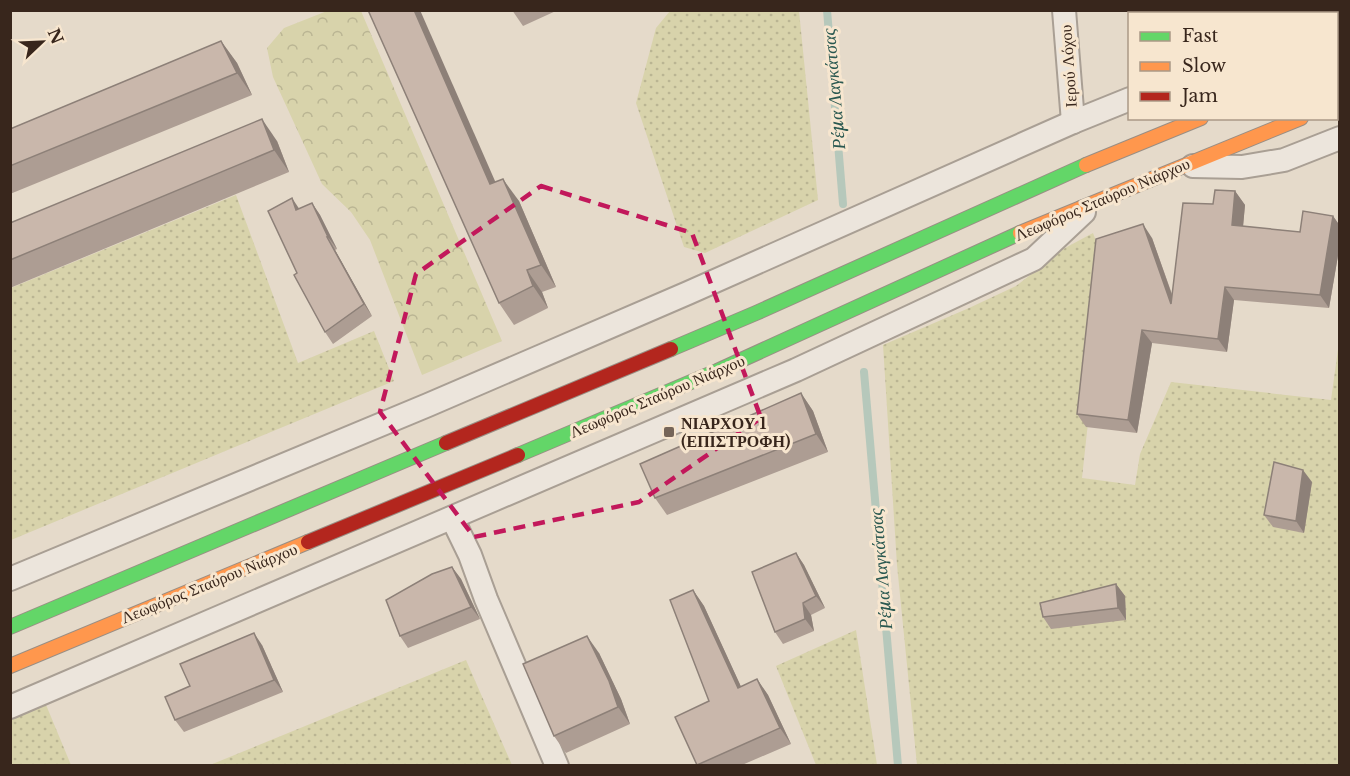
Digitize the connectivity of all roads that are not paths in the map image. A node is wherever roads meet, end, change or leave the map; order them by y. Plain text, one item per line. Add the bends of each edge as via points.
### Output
1 (1064, 10) edge
2 (1128, 100) edge
3 (1196, 120) edge
4 (1296, 120) edge
5 (1073, 122) junction
6 (1340, 138) edge
7 (1183, 165) junction
8 (1095, 201) junction
9 (452, 518) junction
10 (10, 579) edge
11 (10, 627) edge
12 (10, 666) edge
13 (10, 707) edge
14 (557, 765) edge

1 - 5 street, Ιερού Λόχου
2 - 5 street
3 - 11 main road via 1086,165 756,313
4 - 7 main road, Λεωφόρος Σταύρου Νιάρχου
5 - 10 street via 428,405
6 - 7 street via 1284,160 1242,167
7 - 8 main road, Λεωφόρος Σταύρου Νιάρχου
8 - 9 street via 1034,259 796,370
8 - 12 main road, Λεωφόρος Σταύρου Νιάρχου via 707,375
9 - 13 street
9 - 14 street

